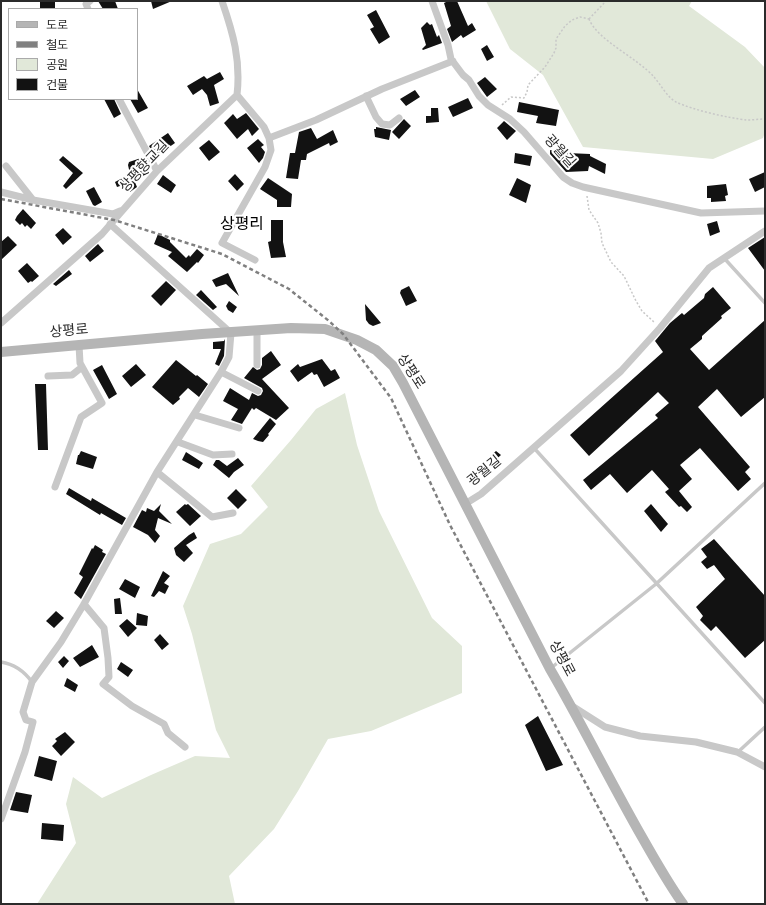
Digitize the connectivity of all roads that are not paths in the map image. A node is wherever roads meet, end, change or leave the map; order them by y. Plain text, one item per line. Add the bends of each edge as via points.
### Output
1 (222, 1) edge
2 (432, 1) edge
3 (453, 61) junction
4 (238, 95) junction
5 (366, 96) junction
6 (120, 100) edge
7 (399, 118) dead end
8 (269, 138) junction
9 (6, 166) dead end
10 (157, 171) junction
11 (1, 192) edge
12 (33, 200) junction
13 (125, 208) junction
14 (765, 212) edge
15 (110, 224) junction
16 (765, 231) edge
17 (724, 258) junction
18 (255, 260) dead end
19 (765, 303) edge
20 (1, 323) edge
21 (256, 331) junction
22 (231, 333) junction
23 (80, 345) junction
24 (1, 352) edge
25 (257, 365) dead end
26 (82, 367) junction
27 (221, 372) junction
28 (48, 376) dead end
29 (258, 391) dead end
30 (195, 415) junction
31 (239, 428) dead end
32 (178, 442) junction
33 (534, 448) junction
34 (232, 454) dead end
35 (157, 472) junction
36 (765, 483) edge
37 (55, 486) dead end
38 (465, 504) junction
39 (233, 513) dead end
40 (656, 584) junction
41 (84, 604) junction
42 (1, 662) edge
43 (550, 669) junction
44 (32, 682) junction
45 (765, 703) edge
46 (571, 706) junction
47 (765, 727) edge
48 (185, 747) dead end
49 (737, 752) junction
50 (765, 767) edge
51 (1, 819) edge
52 (683, 904) edge

1 - 4 street via 238,55
2 - 3 street, 광월길
3 - 5 street
3 - 14 street, 광월길 via 479,96 524,132 563,177 572,183 701,213
4 - 8 street via 261,122
4 - 10 street, 상평향교길
5 - 7 street via 382,124 390,125
5 - 8 street via 316,120
6 - 10 street
8 - 18 street via 271,150 265,167 222,242
9 - 12 street
10 - 13 street, 상평향교길
11 - 12 street
12 - 13 street via 113,214
13 - 15 street, 상평향교길
15 - 20 street, 상평향교길 via 102,234
15 - 22 street
16 - 17 street, 광월길
17 - 19 lane
17 - 33 street, 광월길 via 709,268 621,371
21 - 22 main road, 상평로
21 - 25 street
21 - 38 main road, 상평로 via 326,329 376,350 393,366 403,383
22 - 23 main road, 상평로
22 - 27 street via 229,357
23 - 24 main road, 상평로
23 - 26 street
26 - 28 street via 72,375
26 - 37 street via 102,402 81,417
27 - 29 street
27 - 30 street
30 - 31 street
30 - 32 street
32 - 34 street via 213,455
32 - 35 street
33 - 38 street, 광월길 via 481,494
33 - 40 lane
35 - 39 street via 212,517
35 - 41 street
36 - 40 lane
38 - 43 main road, 상평로
40 - 43 lane
40 - 45 lane
41 - 44 street
41 - 48 street via 104,628 109,677 103,684 132,706 164,724 168,733
42 - 44 lane via 11,664 27,675
43 - 46 main road, 상평로
44 - 51 street via 23,712 26,720 33,722
46 - 49 street, 상평로 via 605,727 640,736 696,742
46 - 52 main road, 상평로 via 628,812
47 - 49 lane
49 - 50 street, 상평로

